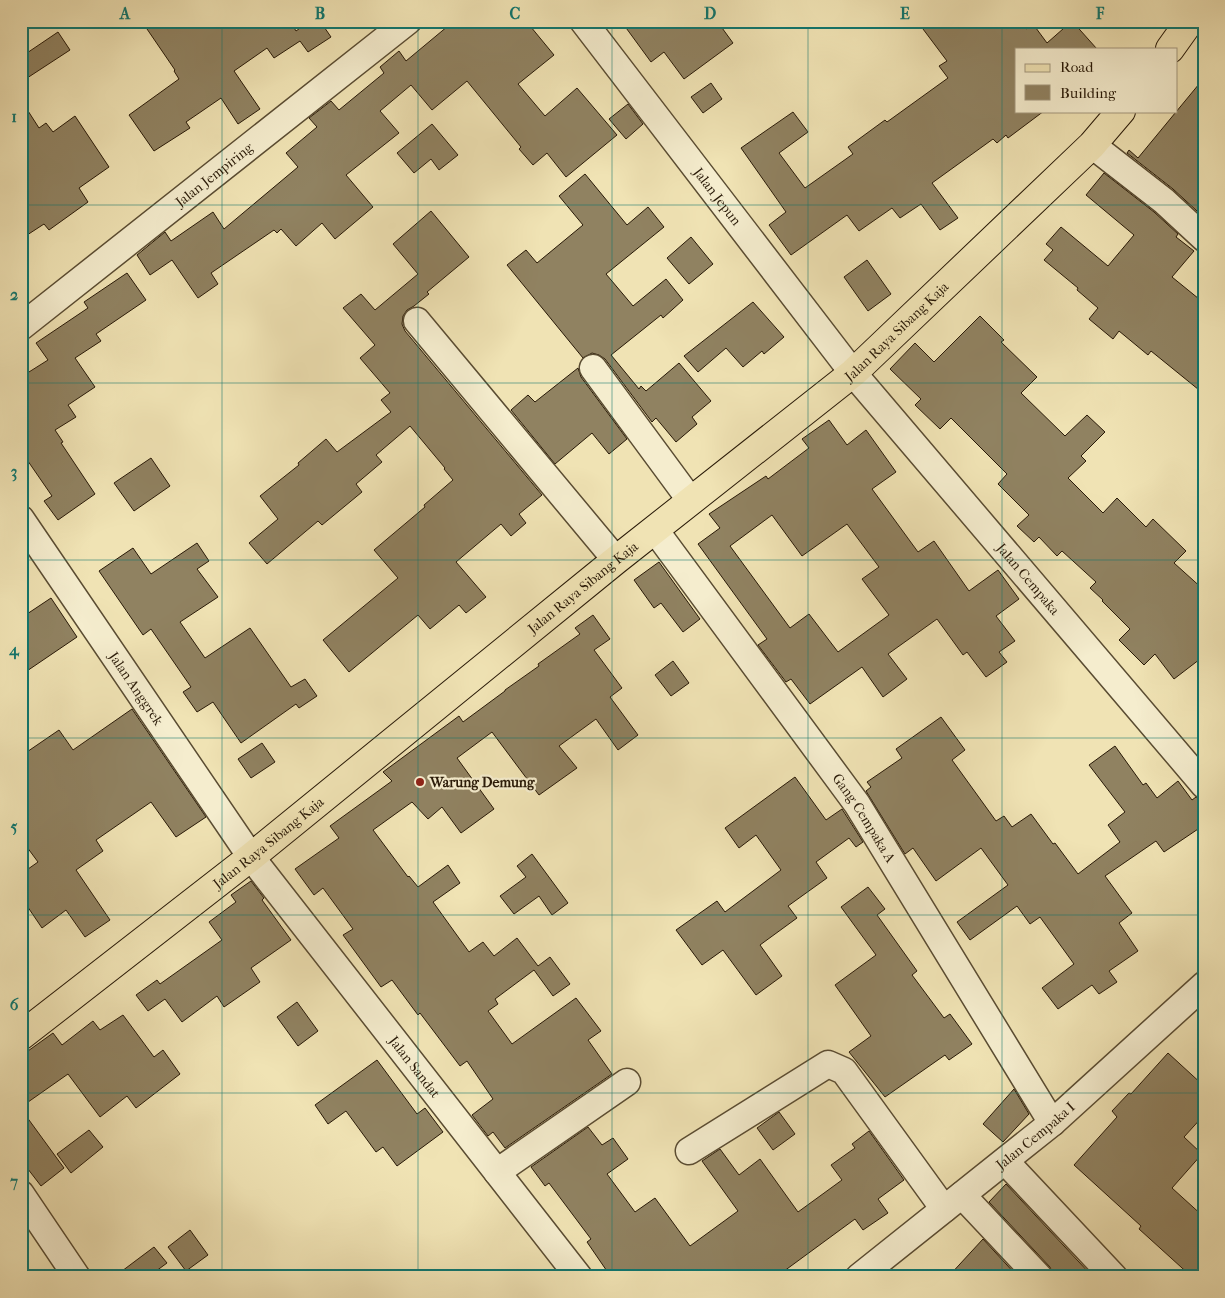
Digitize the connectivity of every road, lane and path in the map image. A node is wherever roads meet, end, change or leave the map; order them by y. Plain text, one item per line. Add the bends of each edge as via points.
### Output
1 (408, 21) edge
2 (583, 21) edge
3 (1190, 21) edge
4 (1171, 48) edge
5 (1120, 112) edge
6 (1092, 145) junction
7 (1204, 238) edge
8 (416, 321) dead end
9 (21, 328) edge
10 (593, 368) dead end
11 (853, 372) junction
12 (691, 501) junction
13 (21, 519) edge
14 (655, 530) junction
15 (616, 560) junction
16 (1204, 785) edge
17 (251, 857) junction
18 (1204, 985) edge
19 (21, 1036) edge
20 (627, 1082) dead end
21 (1052, 1123) junction
22 (689, 1151) dead end
23 (1005, 1161) junction
24 (497, 1172) junction
25 (21, 1194) edge
26 (953, 1202) junction
27 (77, 1277) edge
28 (579, 1277) edge
29 (859, 1277) edge
30 (1039, 1277) edge
31 (1114, 1277) edge

1 - 9 street, Jalan Jempiring
2 - 11 street, Jalan Jepun
3 - 4 main road
5 - 6 main road, Jalan Raya Sibang Kaja
6 - 7 street via 1164,201
6 - 11 main road, Jalan Raya Sibang Kaja
8 - 15 street
10 - 12 street
11 - 12 main road, Jalan Raya Sibang Kaja
11 - 16 street, Jalan Cempaka
12 - 14 main road, Jalan Raya Sibang Kaja
13 - 17 street, Jalan Anggrek
14 - 15 main road, Jalan Raya Sibang Kaja
14 - 21 street, Gang Cempaka A via 857,804
15 - 17 main road, Jalan Raya Sibang Kaja
17 - 19 main road, Jalan Raya Sibang Kaja
17 - 24 street, Jalan Sandat
18 - 21 street, Jalan Cempaka I
20 - 24 street
21 - 23 street, Jalan Cempaka I
22 - 26 street via 828,1064 844,1072
23 - 26 street, Jalan Cempaka I
23 - 31 street
24 - 28 street, Jalan Sandat
25 - 27 street
26 - 29 street, Jalan Cempaka I
26 - 30 street

